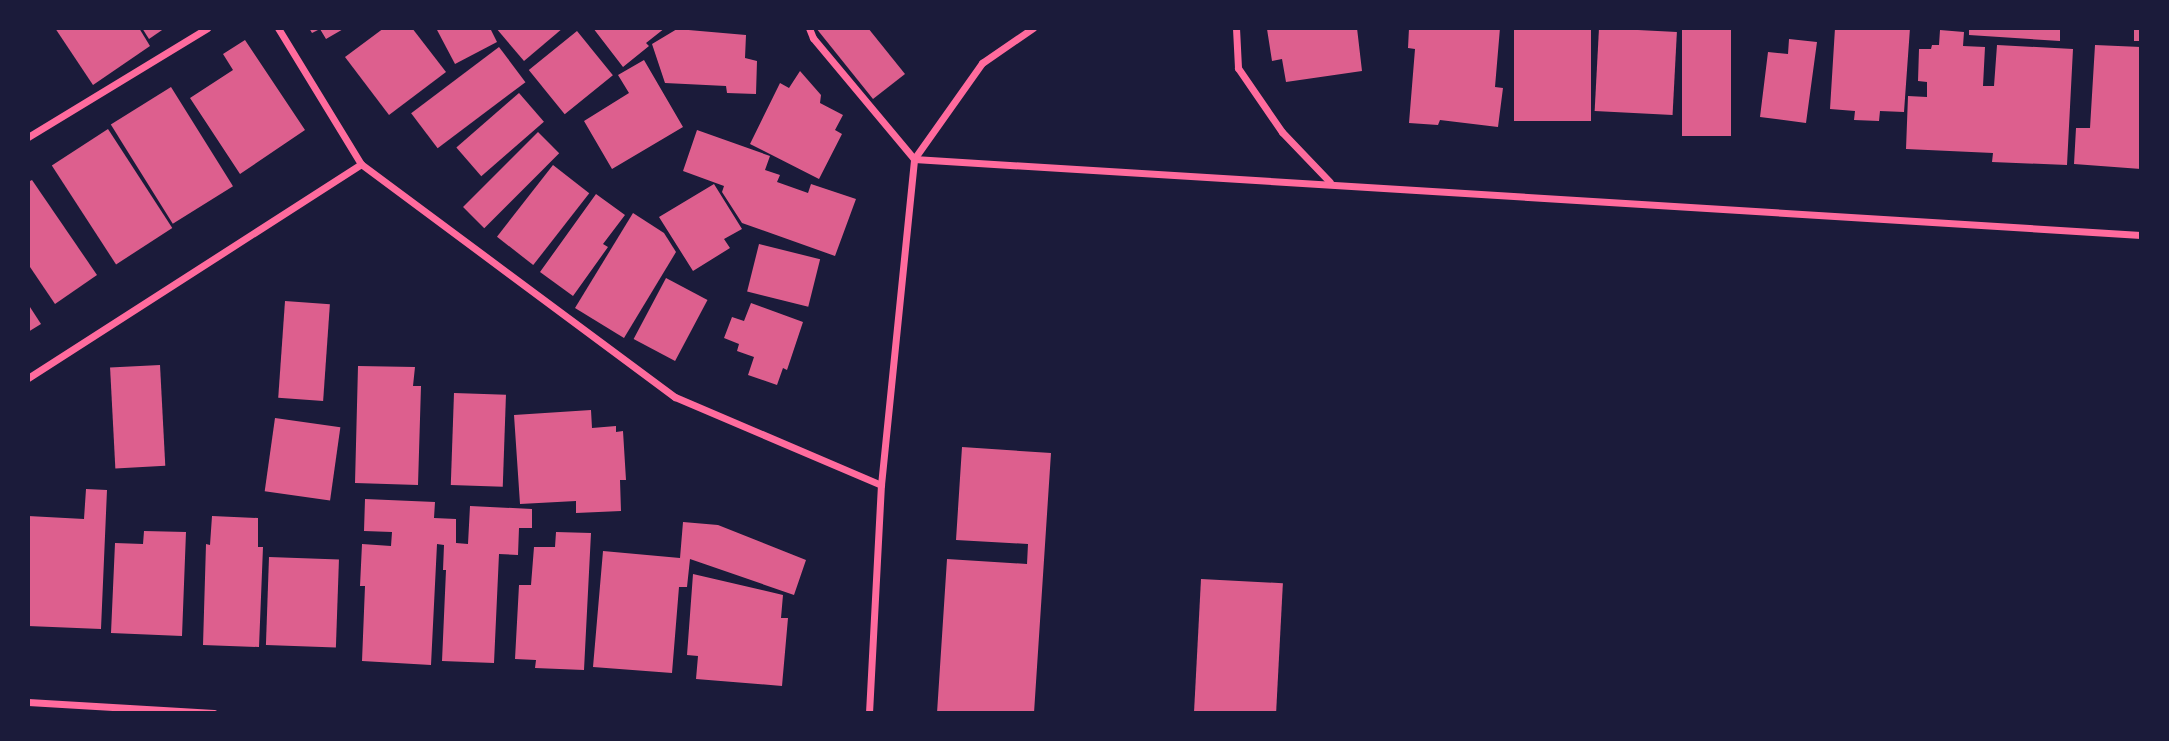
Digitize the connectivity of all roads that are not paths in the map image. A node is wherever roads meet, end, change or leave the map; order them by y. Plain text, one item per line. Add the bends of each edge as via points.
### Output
1 (207, 28) edge
2 (278, 28) edge
3 (808, 28) edge
4 (1033, 28) edge
5 (1236, 28) edge
6 (28, 137) edge
7 (914, 159) junction
8 (362, 164) junction
9 (1331, 183) junction
10 (2141, 235) edge
11 (28, 378) edge
12 (881, 485) junction
13 (28, 702) edge
14 (215, 713) edge
15 (869, 713) edge

1 - 6 street
2 - 8 street
3 - 7 street
4 - 7 street via 982,63
5 - 9 street via 1237,68 1282,132
7 - 9 street
7 - 12 street
8 - 11 street
8 - 12 street via 675,397
9 - 10 street
12 - 15 street
13 - 14 street

